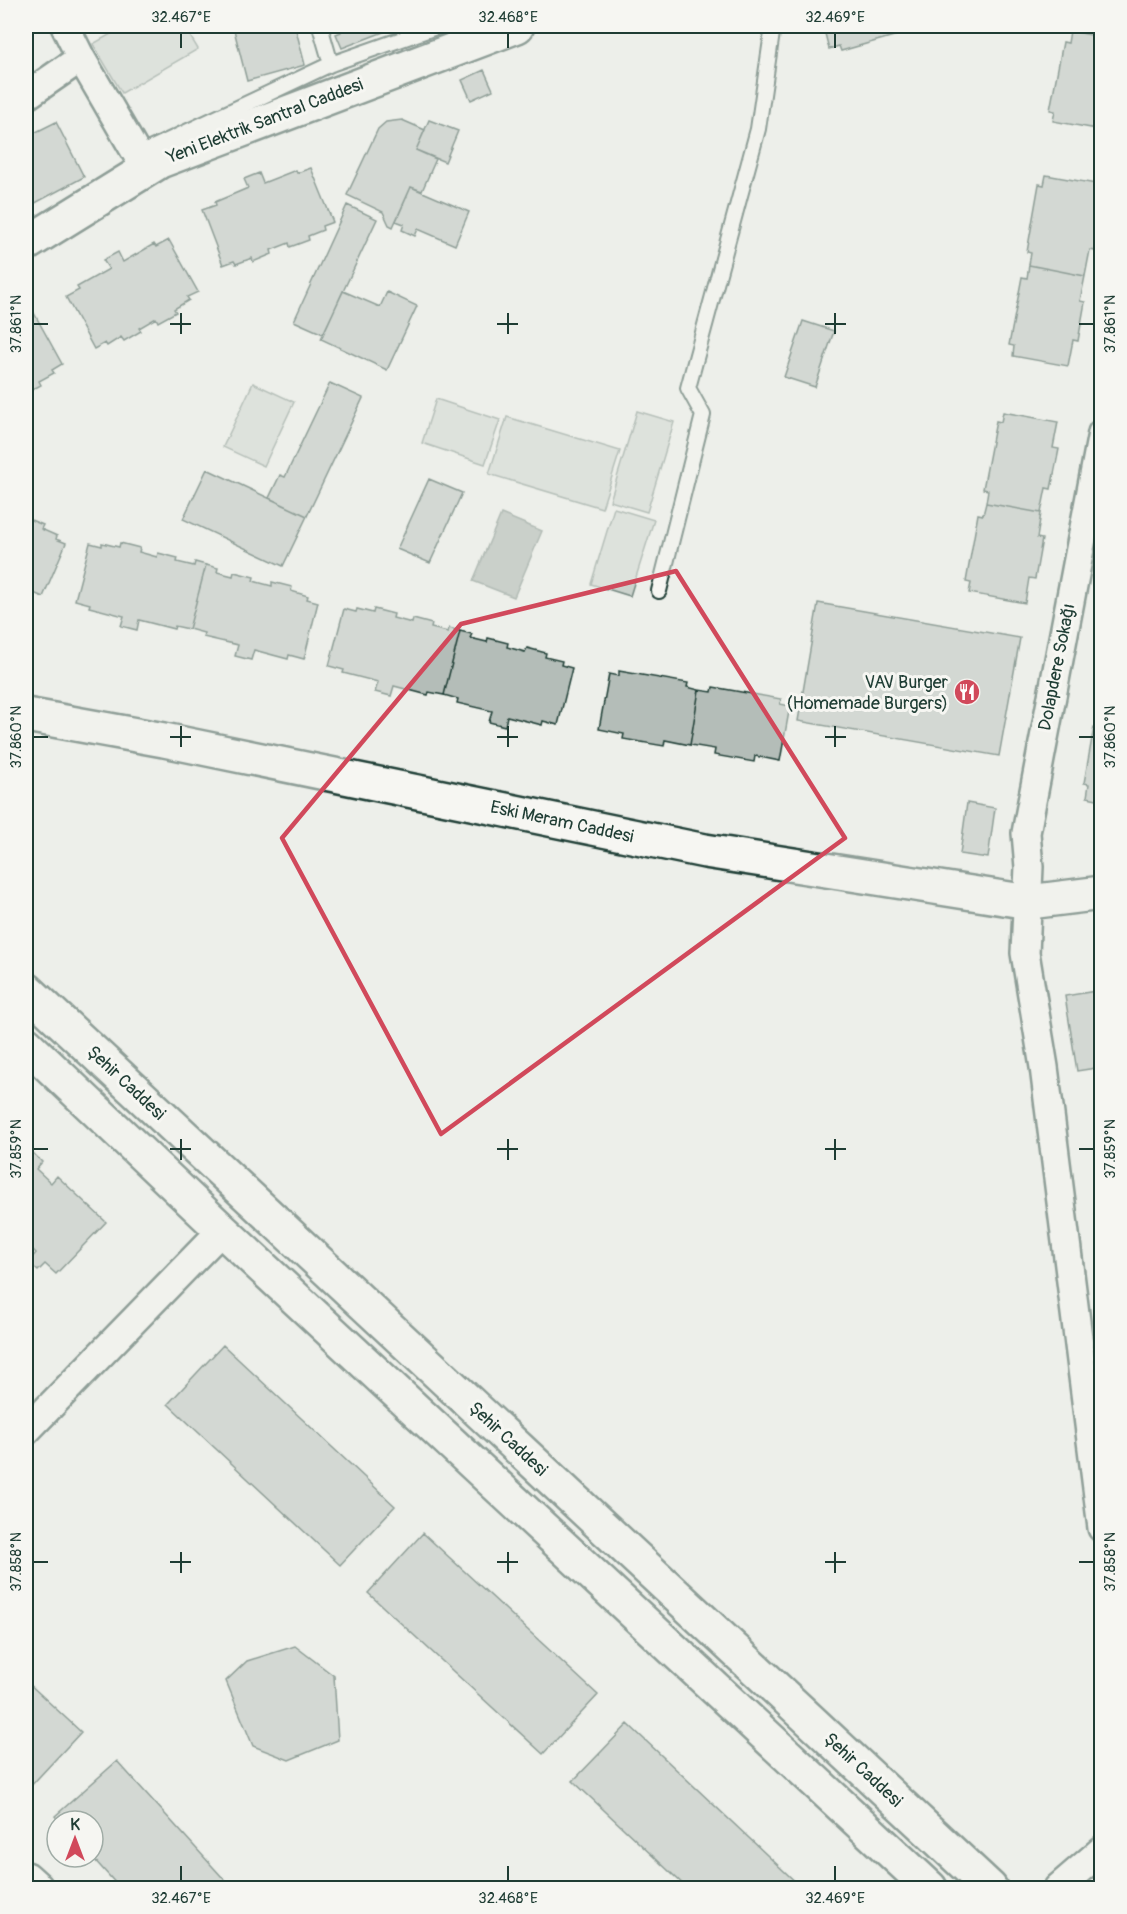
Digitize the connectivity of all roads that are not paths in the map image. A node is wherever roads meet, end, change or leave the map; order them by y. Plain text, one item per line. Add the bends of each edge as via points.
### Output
1 (65, 26) edge
2 (320, 26) edge
3 (439, 26) edge
4 (517, 26) edge
5 (773, 26) edge
6 (81, 58) junction
7 (331, 64) junction
8 (26, 96) edge
9 (141, 162) junction
10 (26, 244) edge
11 (1101, 433) edge
12 (659, 591) dead end
13 (26, 715) edge
14 (1101, 893) edge
15 (1029, 902) junction
16 (26, 989) edge
17 (26, 1044) edge
18 (222, 1230) junction
19 (26, 1431) edge
20 (1101, 1528) edge
21 (1101, 1850) edge
22 (26, 1879) edge
23 (36, 1888) edge
24 (930, 1888) edge
25 (990, 1888) edge
26 (1058, 1888) edge

1 - 6 street
2 - 7 lane
3 - 7 lane
4 - 9 main road, Yeni Elektrik Santral Caddesi via 160,161
5 - 12 lane via 758,129 688,388 704,415
6 - 8 street
6 - 9 street
7 - 9 lane
9 - 10 main road, Yeni Elektrik Santral Caddesi
11 - 15 street, Dolapdere Sokağı via 1026,833
13 - 15 main road, Eski Meram Caddesi via 705,851
14 - 15 main road, Eski Meram Caddesi
15 - 20 street, Dolapdere Sokağı via 1025,953 1044,1067
16 - 25 main road, Şehir Caddesi
17 - 18 main road
18 - 19 street
18 - 24 main road
21 - 26 street
22 - 23 main road

